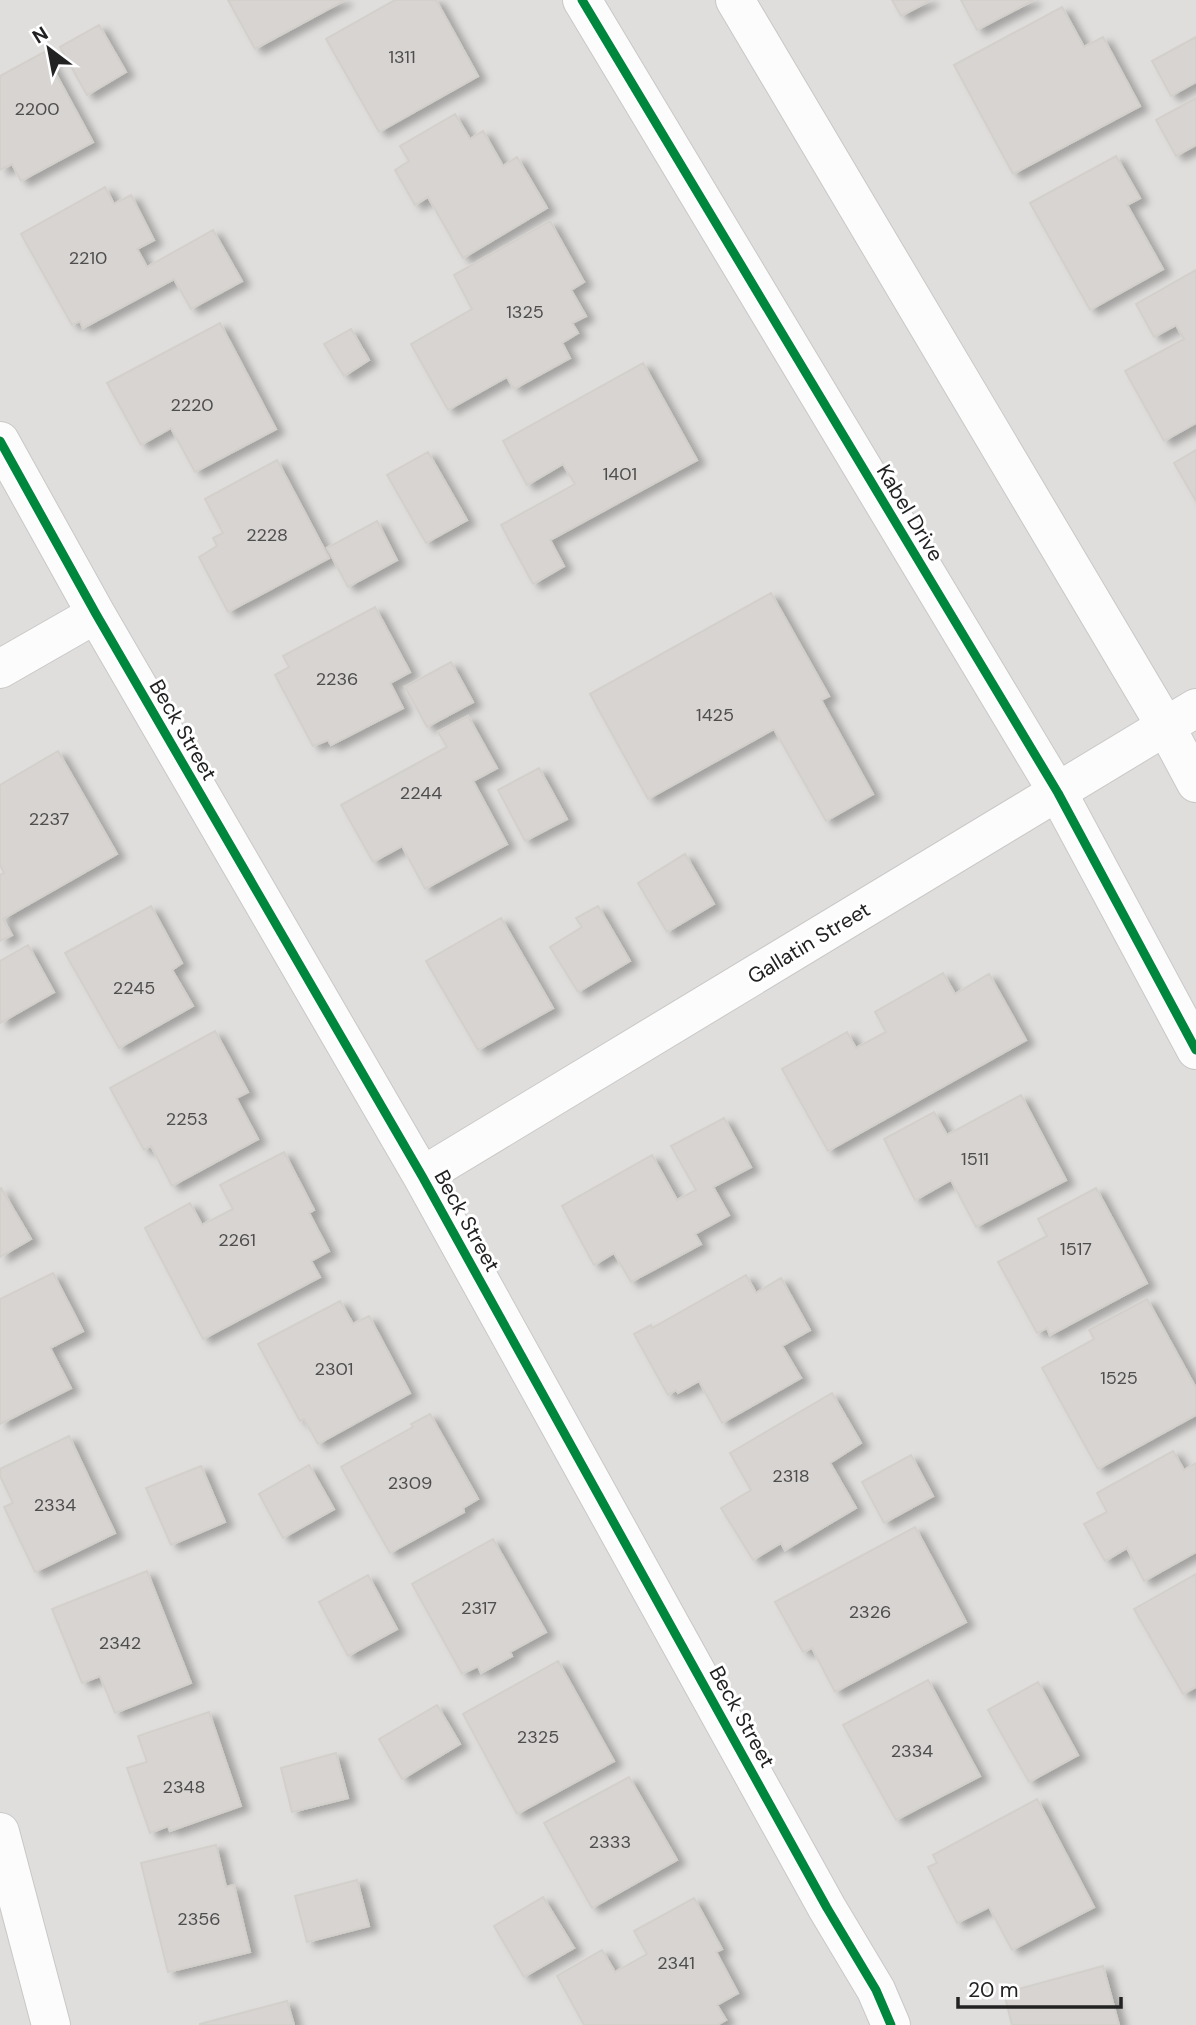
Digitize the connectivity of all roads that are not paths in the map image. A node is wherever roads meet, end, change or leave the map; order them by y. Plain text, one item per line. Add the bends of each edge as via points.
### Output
1 (582, 0) edge
2 (735, 0) edge
3 (0, 441) edge
4 (96, 614) junction
5 (0, 669) edge
6 (1181, 717) edge
7 (1196, 783) edge
8 (1058, 793) junction
9 (1196, 1050) edge
10 (422, 1177) junction
11 (0, 1832) edge
12 (51, 2025) edge
13 (891, 2025) edge

1 - 8 street, Kabel Drive
2 - 6 street
3 - 4 street, Beck Street
4 - 5 street
4 - 10 street, Beck Street
6 - 7 street
6 - 8 street, Gallatin Street
8 - 9 street, Kabel Drive
8 - 10 street, Gallatin Street
10 - 13 street, Beck Street via 876,1990
11 - 12 street

